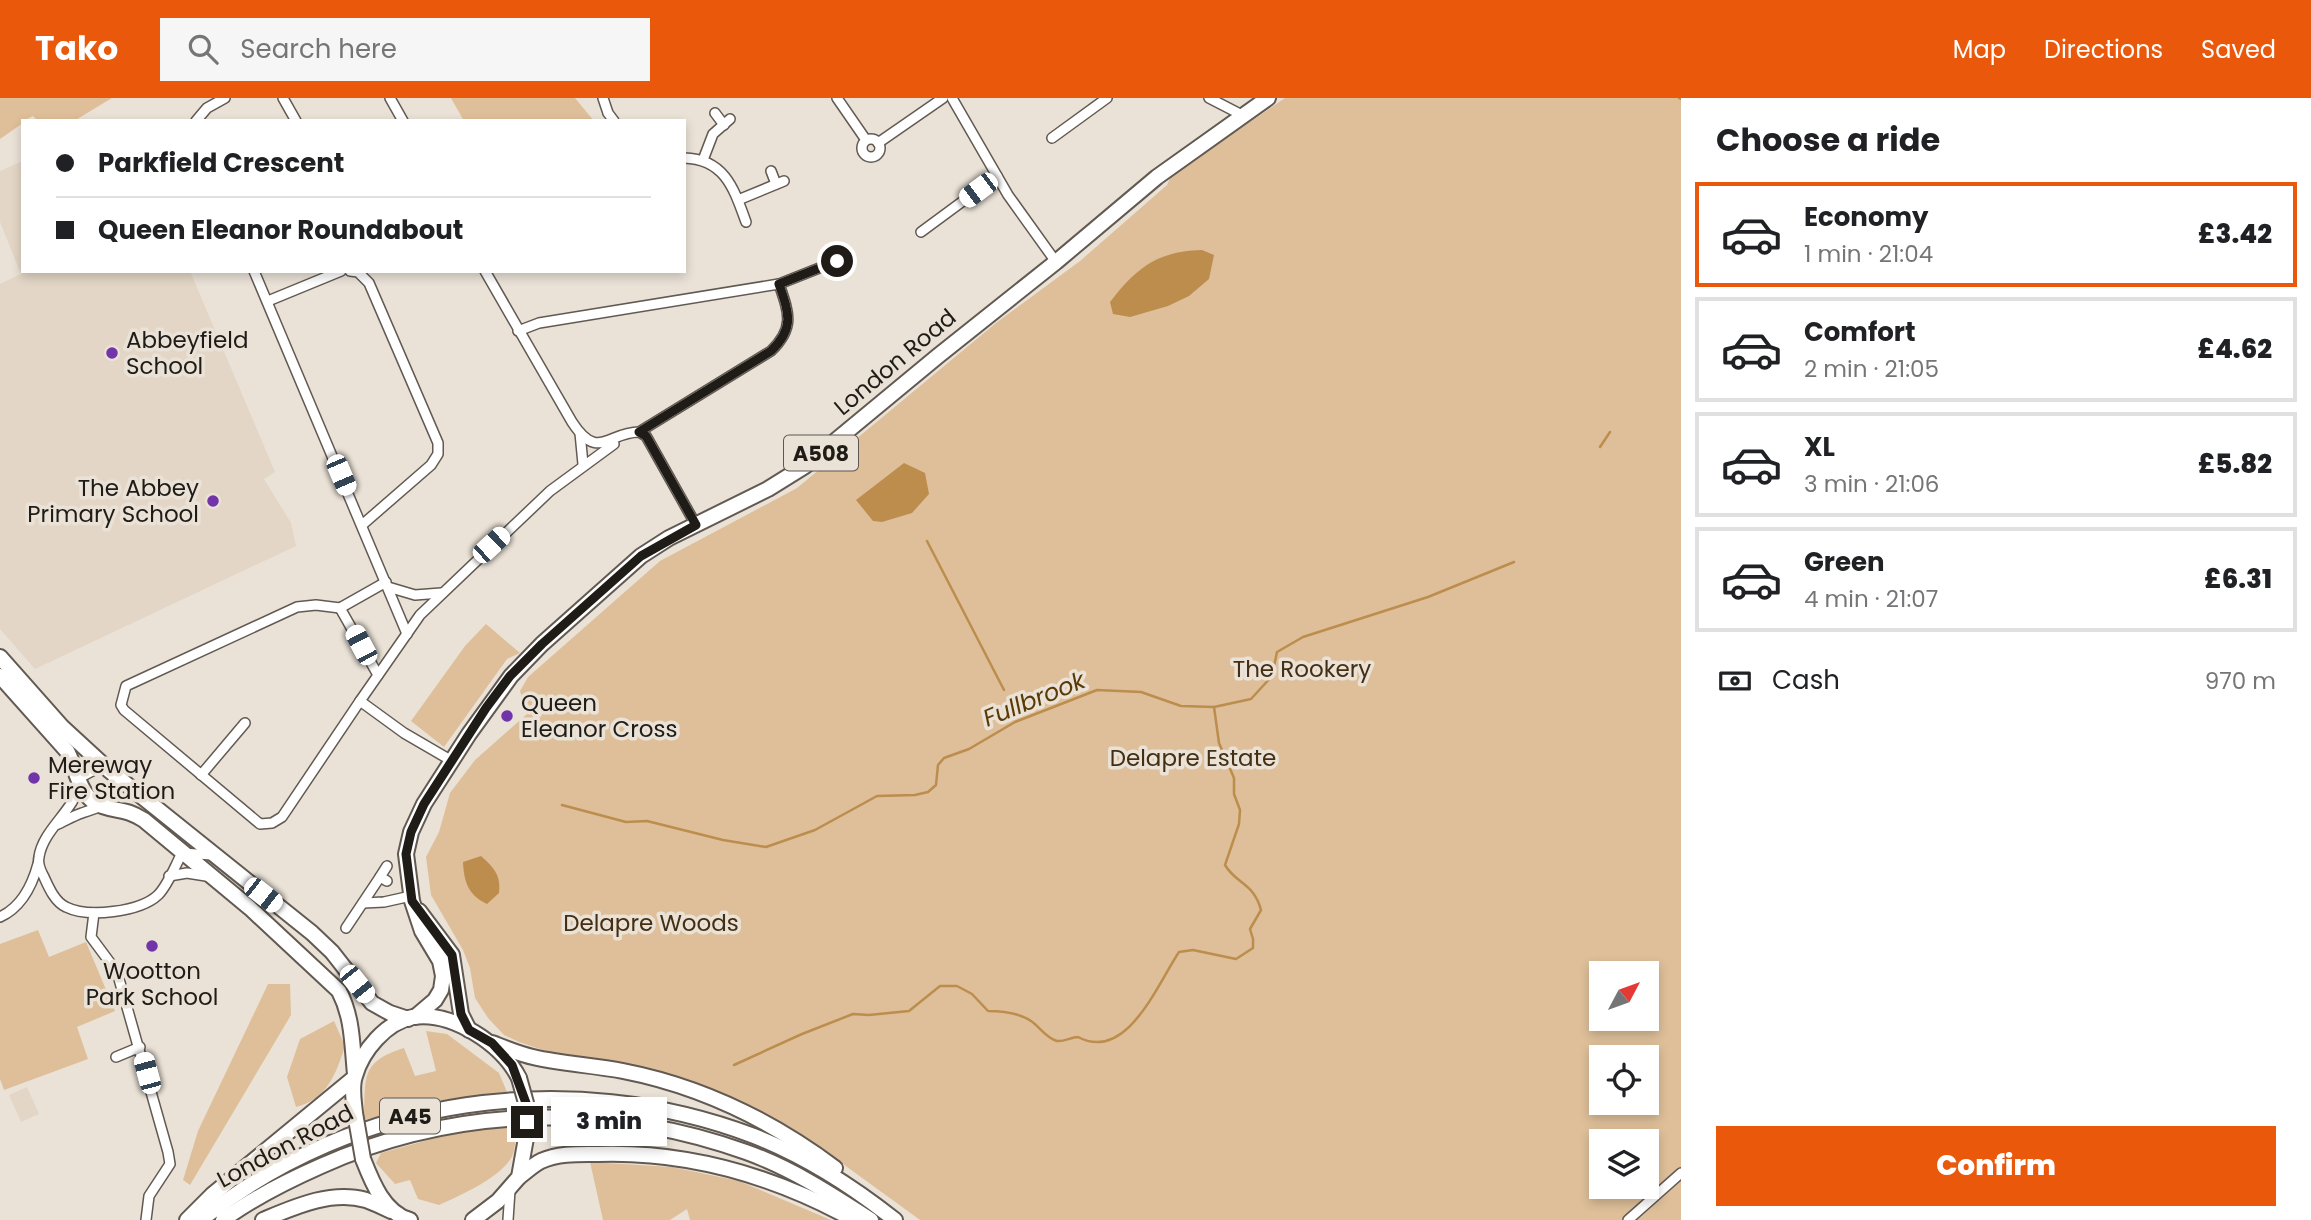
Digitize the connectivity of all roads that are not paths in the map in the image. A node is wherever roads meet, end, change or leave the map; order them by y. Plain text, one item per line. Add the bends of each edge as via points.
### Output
1 (225, 98) edge
2 (283, 98) edge
3 (390, 98) edge
4 (603, 98) edge
5 (837, 98) edge
6 (943, 98) edge
7 (951, 98) edge
8 (1107, 98) edge
9 (1209, 98) edge
10 (1268, 98) edge
11 (715, 113) dead end
12 (1242, 116) junction
13 (198, 119) edge
14 (295, 119) edge
15 (401, 119) edge
16 (612, 119) edge
17 (1052, 138) dead end
18 (866, 140) junction
19 (878, 143) junction
20 (686, 158) edge
21 (703, 160) junction
22 (771, 172) dead end
23 (997, 176) junction
24 (738, 200) junction
25 (746, 222) dead end
26 (921, 232) dead end
27 (837, 261) dead end
28 (1056, 262) junction
29 (255, 273) edge
30 (336, 273) edge
31 (359, 273) edge
32 (486, 273) edge
33 (779, 284) junction
34 (268, 302) junction
35 (518, 331) junction
36 (639, 432) junction
37 (580, 433) junction
38 (616, 439) junction
39 (583, 464) junction
40 (362, 525) junction
41 (696, 525) junction
42 (387, 585) junction
43 (443, 592) junction
44 (340, 608) junction
45 (407, 634) junction
46 (0, 657) edge
47 (378, 675) junction
48 (0, 676) edge
49 (360, 701) junction
50 (245, 723) dead end
51 (452, 761) junction
52 (110, 771) junction
53 (201, 775) junction
54 (79, 782) junction
55 (103, 807) junction
56 (56, 825) junction
57 (182, 853) junction
58 (212, 855) junction
59 (38, 864) junction
60 (387, 866) dead end
61 (169, 876) junction
62 (223, 886) junction
63 (412, 899) junction
64 (363, 903) junction
65 (94, 913) junction
66 (0, 917) edge
67 (346, 928) dead end
68 (411, 1018) junction
69 (469, 1030) junction
70 (492, 1043) junction
71 (140, 1047) junction
72 (116, 1057) dead end
73 (354, 1077) junction
74 (1681, 1173) edge
75 (515, 1183) junction
76 (391, 1210) junction
77 (146, 1220) edge
78 (187, 1220) edge
79 (201, 1220) edge
80 (223, 1220) edge
81 (263, 1220) edge
82 (410, 1220) edge
83 (473, 1220) edge
84 (508, 1220) edge
85 (854, 1220) edge
86 (872, 1220) edge
87 (895, 1220) edge
88 (905, 1220) edge
89 (1628, 1220) edge

1 - 13 street
2 - 14 street
3 - 15 street
4 - 16 street
5 - 18 street
6 - 19 street
7 - 23 street
8 - 17 street
9 - 12 street
10 - 12 highway, London Road / A508
11 - 21 street via 727,122 713,134
12 - 28 highway, London Road / A508 via 1157,177
18 - 19 street
18 - 19 street via 862,152 870,157 878,153
20 - 21 street
21 - 24 street via 723,174
22 - 24 street via 780,182
23 - 26 street
23 - 28 street
24 - 25 street
27 - 33 street
28 - 41 highway, London Road / A508 via 805,466
29 - 34 street
30 - 34 street
31 - 40 street via 369,282 439,443 431,465
32 - 35 street
33 - 35 street via 539,323
33 - 36 street via 787,308 788,328 782,341
34 - 40 street
35 - 37 street
36 - 38 street
36 - 41 street via 646,436
37 - 38 street via 597,443
37 - 39 street
38 - 39 street
39 - 43 street
40 - 42 street
41 - 51 highway, London Road / A508 via 641,556 542,644 510,676
42 - 43 street via 415,595
42 - 44 street
42 - 45 street
43 - 45 street
44 - 47 street
44 - 53 street via 297,607 126,686 121,700 124,710
45 - 47 street
46 - 52 highway via 62,727
47 - 49 street
48 - 54 highway via 67,751
49 - 51 street
49 - 53 street via 282,817 272,823 260,824
50 - 53 street
51 - 63 highway, London Road / A508 via 411,832 406,854
52 - 54 street via 92,770
52 - 55 street via 116,785
52 - 58 highway
54 - 55 highway via 87,796
54 - 56 street via 73,801
55 - 56 street
55 - 57 highway via 136,815
56 - 59 street
57 - 58 street
57 - 61 street
57 - 62 highway
58 - 68 highway via 312,933 372,1003
59 - 65 street via 58,902
59 - 66 street via 33,883 20,902
60 - 64 street via 384,879
61 - 62 street via 199,874
61 - 65 street via 159,894 143,905
62 - 73 highway via 339,991 351,1022
63 - 64 street
63 - 68 highway, London Road / A508 via 443,976 435,1000
63 - 69 highway, London Road / A508 via 452,955 461,1014
64 - 67 street
65 - 71 street via 91,937 117,972
68 - 69 highway via 433,1018
68 - 73 highway, A508 via 374,1042
69 - 70 highway
70 - 75 highway, bridge via 512,1065 526,1103 526,1138
70 - 88 highway via 531,1057 622,1070 716,1099 796,1140
71 - 72 street
71 - 77 street via 170,1164 149,1196
73 - 76 highway, bridge via 363,1159
73 - 78 highway
74 - 89 street
75 - 83 highway
75 - 84 street
75 - 85 highway via 538,1162 557,1156 612,1153 687,1160 725,1167 789,1189
76 - 81 highway via 365,1200 337,1198 303,1204
76 - 82 highway
79 - 87 highway, London Road / A45 via 245,1189 330,1143 375,1125 461,1105 566,1098 669,1110 715,1123 824,1170
80 - 86 highway, London Road / A45 via 285,1182 346,1155 442,1127 508,1117 564,1116 640,1124 708,1140 779,1165

